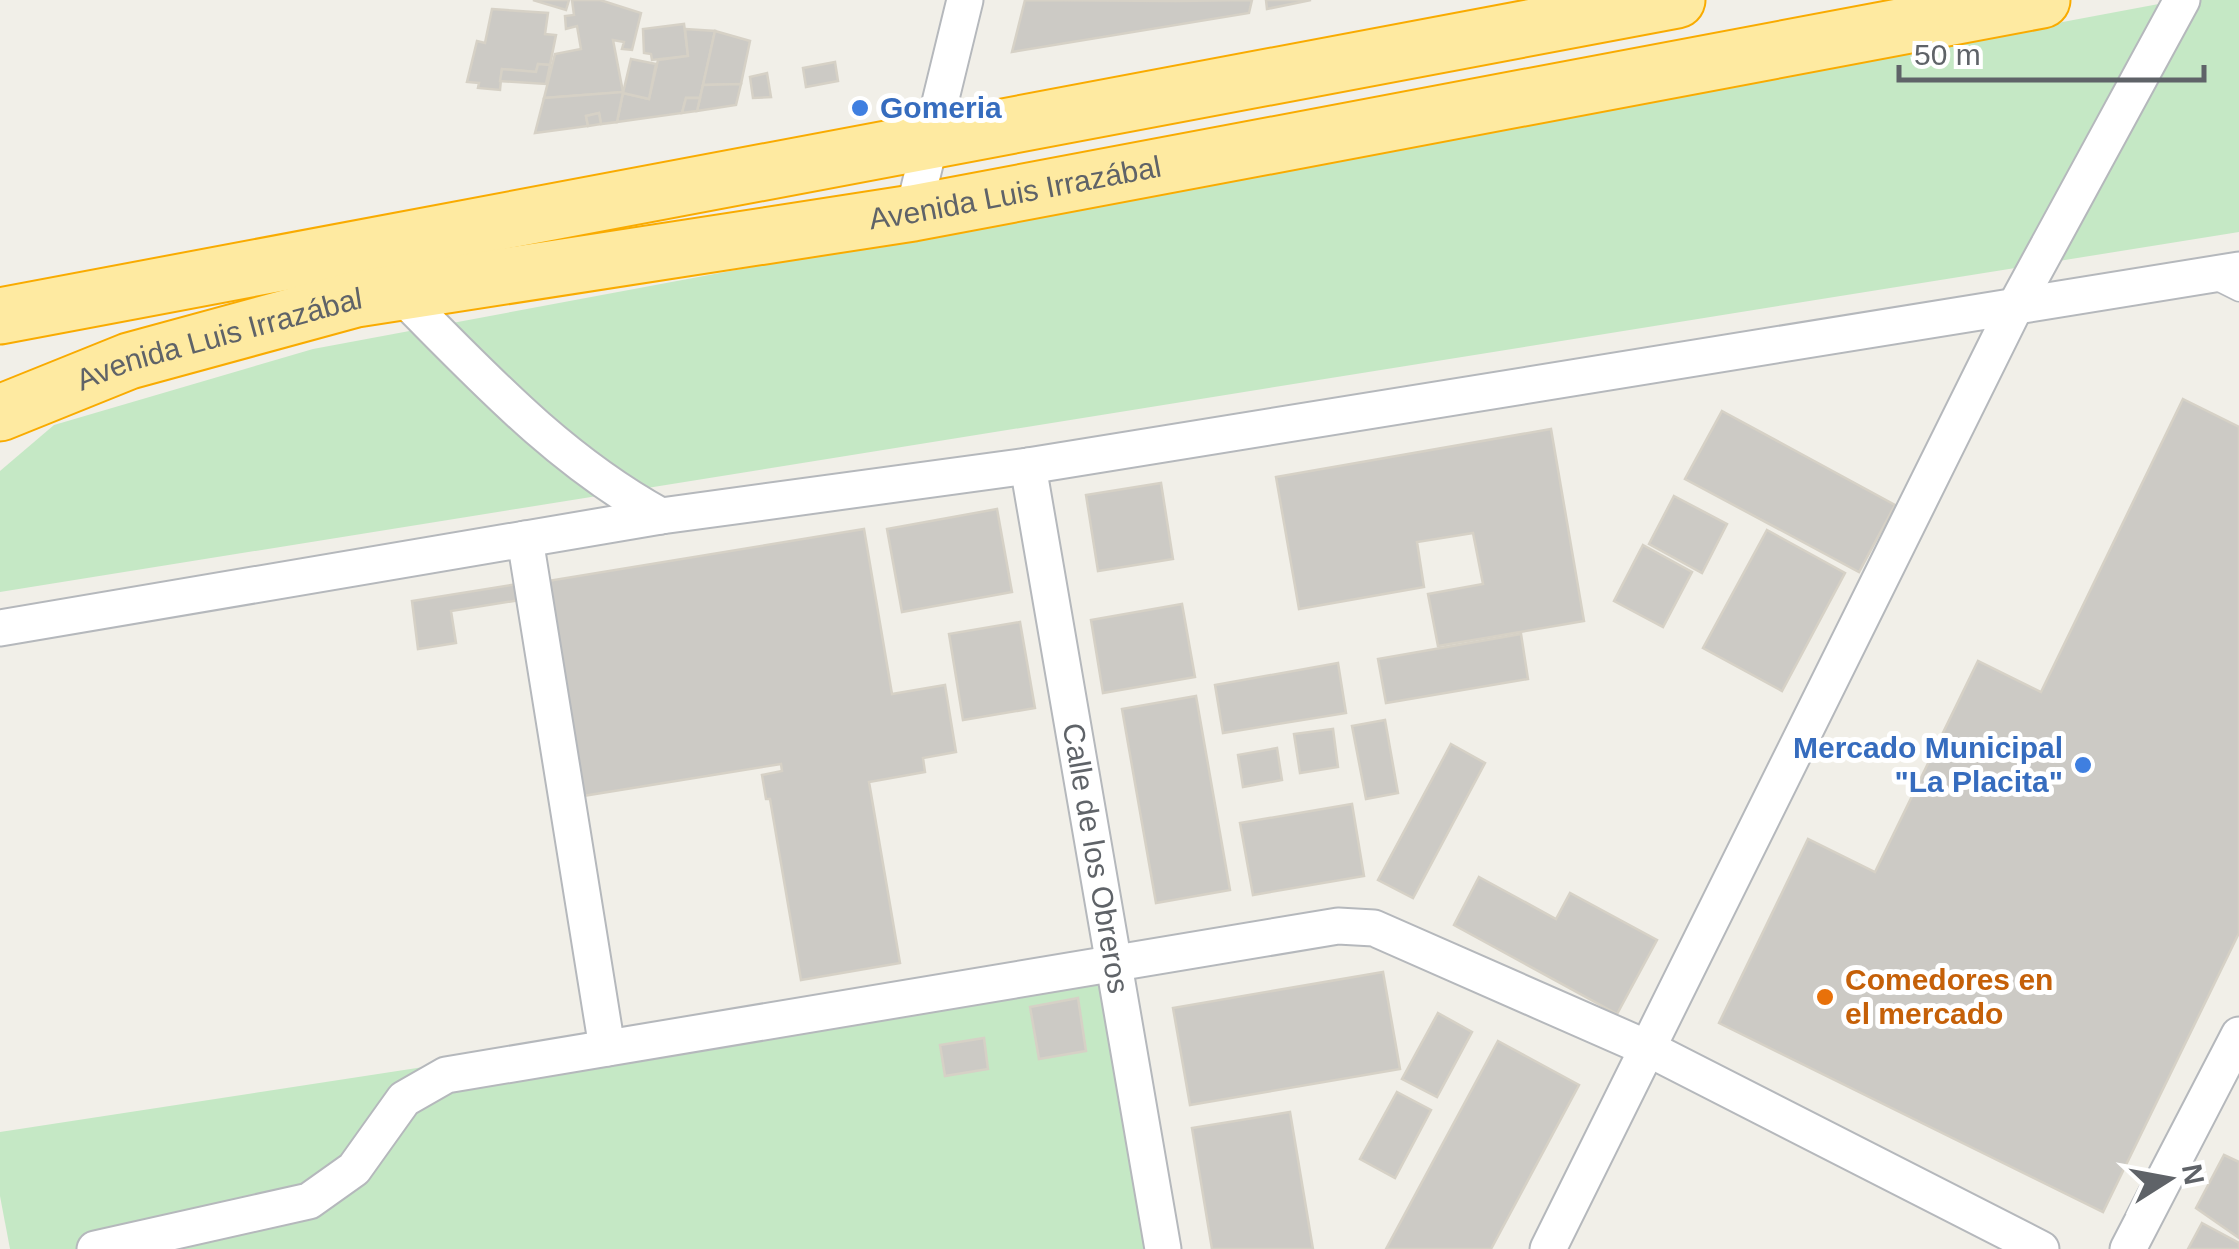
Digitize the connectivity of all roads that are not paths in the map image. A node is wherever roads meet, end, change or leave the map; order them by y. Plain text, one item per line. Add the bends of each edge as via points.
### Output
1 (965, 0) edge
2 (1677, 0) edge
3 (2042, 0) edge
4 (2182, 0) edge
5 (928, 138) junction
6 (912, 212) junction
7 (2239, 270) edge
8 (2203, 274) junction
9 (397, 291) junction
10 (2239, 292) edge
11 (2017, 302) junction
12 (0, 316) edge
13 (0, 413) edge
14 (1028, 466) junction
15 (661, 516) junction
16 (525, 539) junction
17 (0, 628) edge
18 (1115, 962) junction
19 (2239, 1035) edge
20 (606, 1048) junction
21 (1649, 1049) junction
22 (95, 1249) edge
23 (1164, 1249) edge
24 (1548, 1249) edge
25 (2041, 1249) edge
26 (2128, 1249) edge

1 - 5 street
2 - 5 highway, Avenida Luis Irrazábal
3 - 6 highway, Avenida Luis Irrazábal
4 - 11 street
5 - 6 street
5 - 12 highway, Avenida Luis Irrazábal
6 - 9 highway, Avenida Luis Irrazábal
7 - 8 street
8 - 10 lane
8 - 11 street
9 - 13 highway, Avenida Luis Irrazábal via 272,318 129,361
9 - 15 street via 533,428 617,492
11 - 14 street
11 - 21 street
14 - 15 street
14 - 18 street, Calle de los Obreros
15 - 16 street
16 - 17 street
16 - 20 street
18 - 20 street
18 - 21 street via 1338,926 1374,928
18 - 23 street, Calle de los Obreros
19 - 26 street
20 - 22 street via 446,1074 404,1099 354,1169 310,1201
21 - 24 street
21 - 25 street

